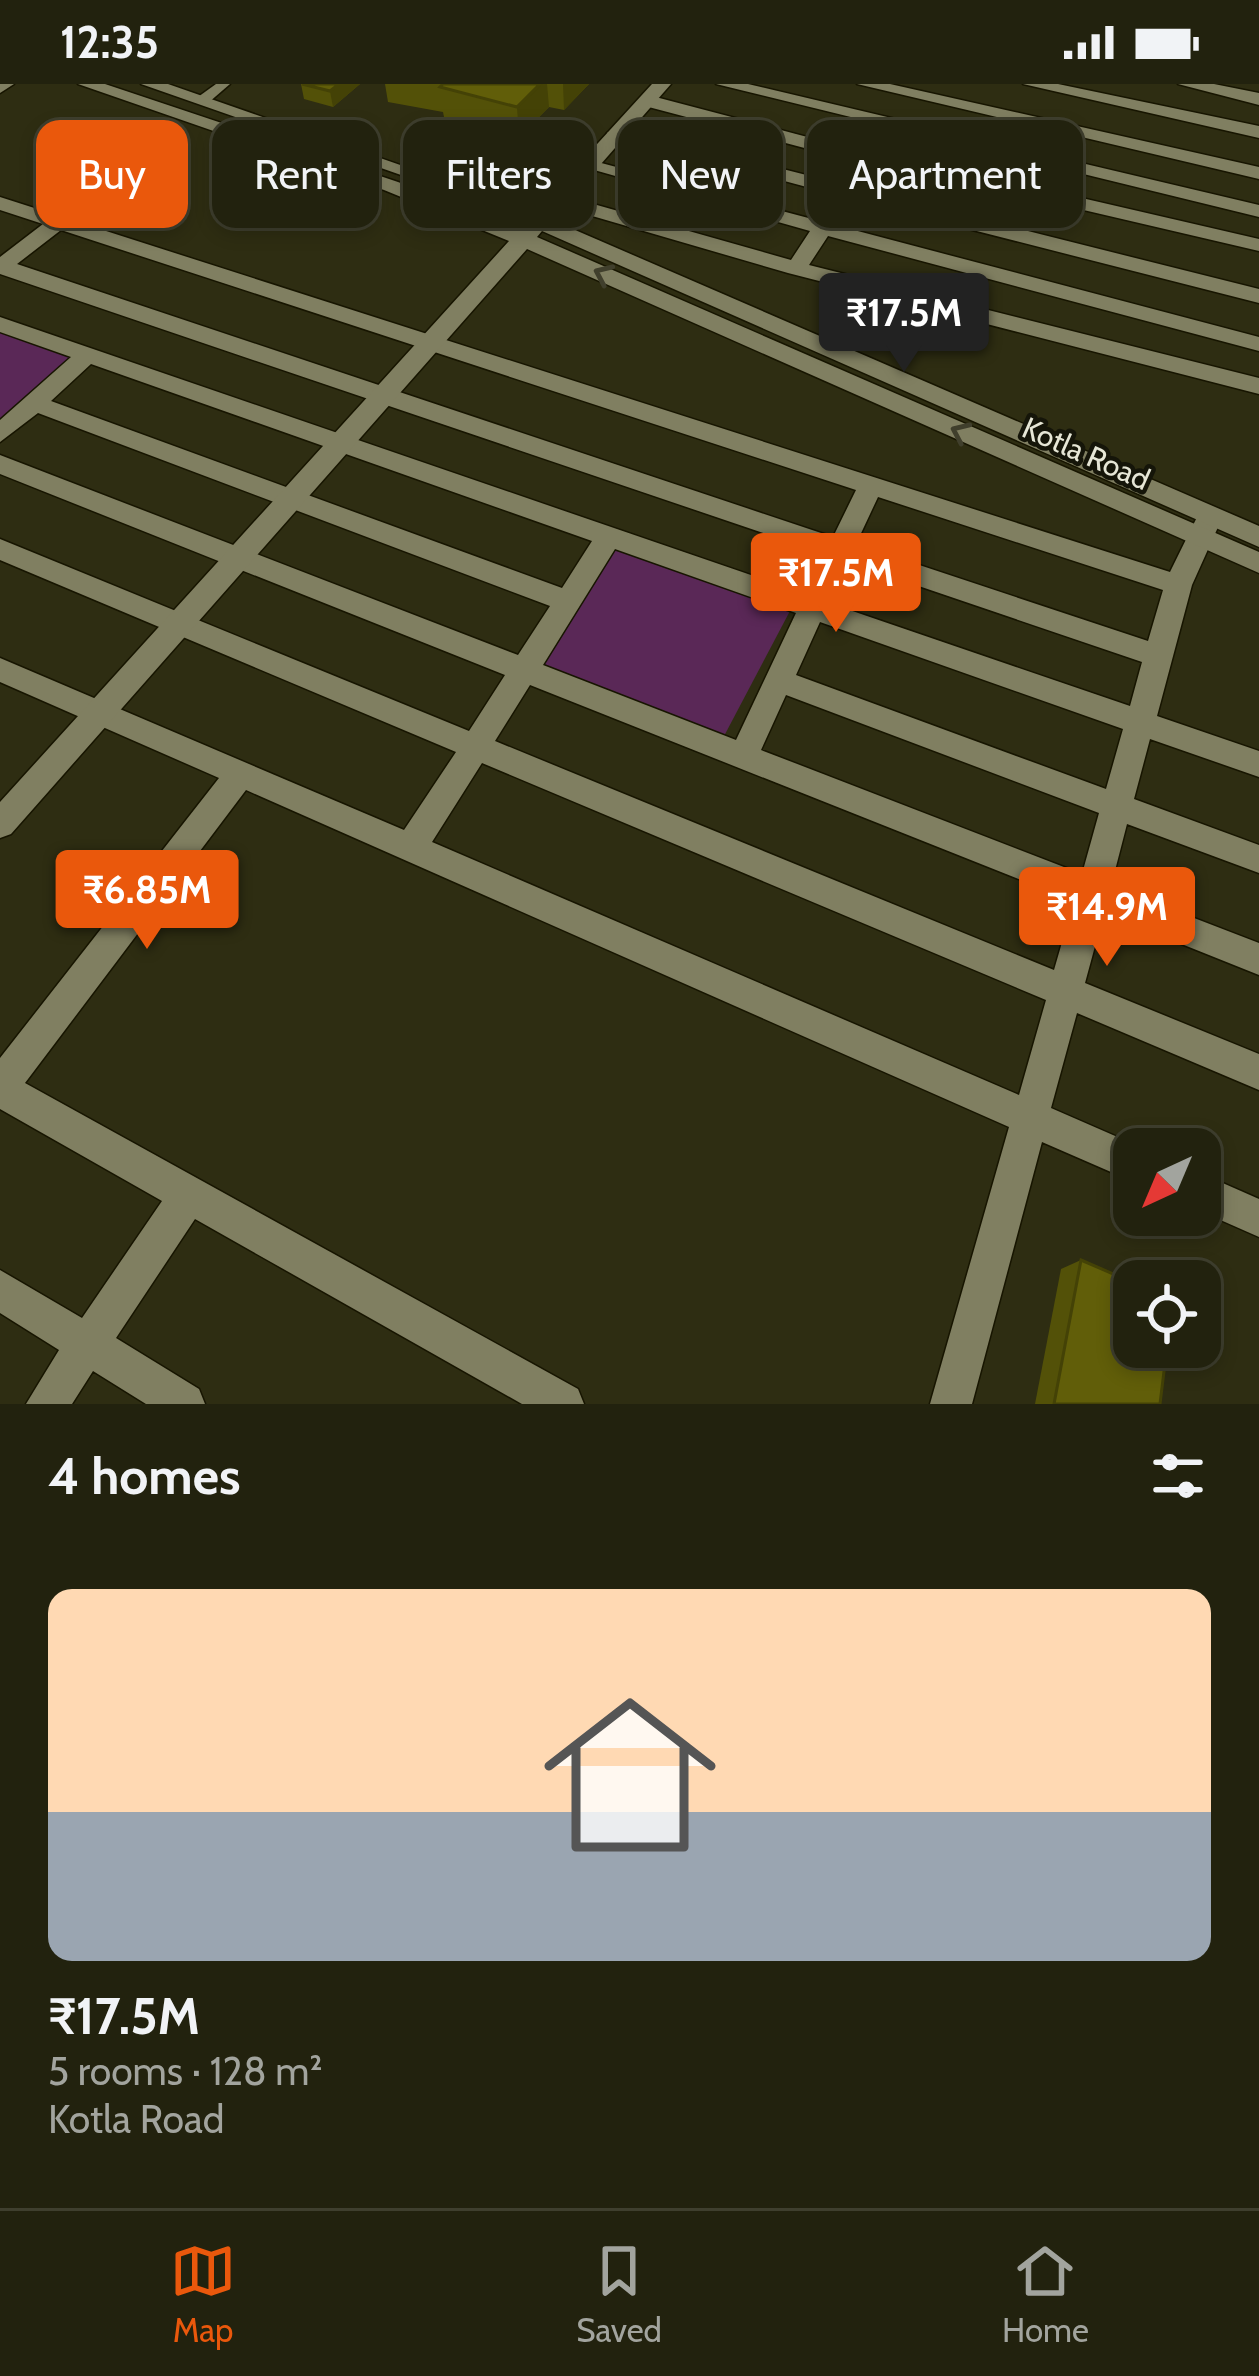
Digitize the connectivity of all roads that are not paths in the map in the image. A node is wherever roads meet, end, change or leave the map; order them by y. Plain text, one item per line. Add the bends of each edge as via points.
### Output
1 (87, 84) edge
2 (150, 84) edge
3 (224, 84) edge
4 (725, 84) edge
5 (866, 84) edge
6 (1032, 84) edge
7 (1186, 84) edge
8 (1064, 91) junction
9 (655, 93) edge
10 (1259, 99) edge
11 (203, 100) junction
12 (879, 120) edge
13 (1028, 120) edge
14 (1048, 120) edge
15 (1259, 132) edge
16 (617, 133) junction
17 (1083, 133) edge
18 (807, 138) edge
19 (594, 161) edge
20 (594, 167) edge
21 (1083, 168) edge
22 (1259, 173) edge
23 (807, 182) edge
24 (0, 203) edge
25 (1083, 204) edge
26 (594, 210) edge
27 (1259, 211) edge
28 (36, 215) edge
29 (807, 223) edge
30 (50, 228) edge
31 (77, 228) edge
32 (535, 228) edge
33 (822, 228) edge
34 (827, 228) edge
35 (991, 228) edge
36 (533, 231) junction
37 (1259, 245) edge
38 (0, 266) edge
39 (796, 268) junction
40 (1259, 295) edge
41 (0, 324) edge
42 (431, 342) junction
43 (1253, 342) edge
44 (87, 355) junction
45 (1247, 383) edge
46 (383, 395) junction
47 (34, 403) junction
48 (0, 434) edge
49 (340, 443) junction
50 (0, 464) edge
51 (871, 485) junction
52 (291, 499) junction
53 (1205, 526) junction
54 (610, 537) junction
55 (1259, 537) edge
56 (0, 548) edge
57 (841, 549) junction
58 (238, 558) junction
59 (1259, 563) edge
60 (1178, 585) junction
61 (569, 602) junction
62 (814, 608) junction
63 (179, 623) junction
64 (1158, 656) junction
65 (0, 669) edge
66 (525, 671) junction
67 (779, 680) junction
68 (98, 714) junction
69 (1139, 722) junction
70 (476, 746) junction
71 (742, 756) junction
72 (1259, 764) edge
73 (239, 775) junction
74 (1117, 806) junction
75 (0, 824) edge
76 (410, 849) junction
77 (1259, 859) edge
78 (1093, 893) junction
79 (1259, 959) edge
80 (1065, 992) junction
81 (1259, 1072) edge
82 (0, 1088) edge
83 (1030, 1118) junction
84 (1113, 1154) edge
85 (189, 1195) junction
86 (1221, 1201) edge
87 (1259, 1217) edge
88 (0, 1290) edge
89 (88, 1345) junction
90 (47, 1404) edge
91 (184, 1404) edge
92 (563, 1404) edge
93 (951, 1404) edge

1 - 36 street, Kotla Road
2 - 11 street, Kotla Road
3 - 11 lane
4 - 12 street
5 - 13 street
6 - 8 street
7 - 10 street
8 - 14 street
8 - 15 street
9 - 16 street
9 - 18 street
11 - 36 street, Kotla Road via 390,163
16 - 19 street
16 - 23 street
17 - 22 street
20 - 29 street
21 - 27 street
24 - 28 street
25 - 37 street
26 - 39 street
30 - 38 street
31 - 42 street
32 - 36 street
33 - 39 street
34 - 43 street
35 - 40 street
36 - 42 street
36 - 53 street, Kotla Road
38 - 46 street
39 - 45 street
40 - 43 street
41 - 44 street
42 - 46 street
42 - 51 street
43 - 45 street
44 - 47 street
44 - 49 street
46 - 49 street
46 - 57 street
47 - 48 street
47 - 52 street
49 - 52 street
49 - 54 street
50 - 58 street
51 - 57 street
51 - 60 street
52 - 58 street
52 - 61 street
53 - 55 street, Kotla Road
53 - 59 street, Kotla Road
53 - 60 street
54 - 61 street
54 - 62 street
56 - 63 street
57 - 62 street
57 - 64 street
58 - 63 street
58 - 66 street
60 - 64 street
61 - 66 street
62 - 67 street
62 - 69 street
63 - 68 street
63 - 70 street
64 - 69 street
65 - 68 street
66 - 70 street
66 - 71 street
67 - 71 street
67 - 74 street
68 - 73 street
68 - 75 street
69 - 72 street
69 - 74 street
70 - 76 street
70 - 80 street
71 - 78 street
73 - 76 street
73 - 82 street
74 - 77 street
74 - 78 street
76 - 83 street
78 - 79 street
78 - 80 street
80 - 81 street
80 - 83 street
82 - 85 street
83 - 84 street
83 - 93 street
85 - 89 street
85 - 92 street
86 - 87 street
88 - 89 street
89 - 90 street
89 - 91 street

